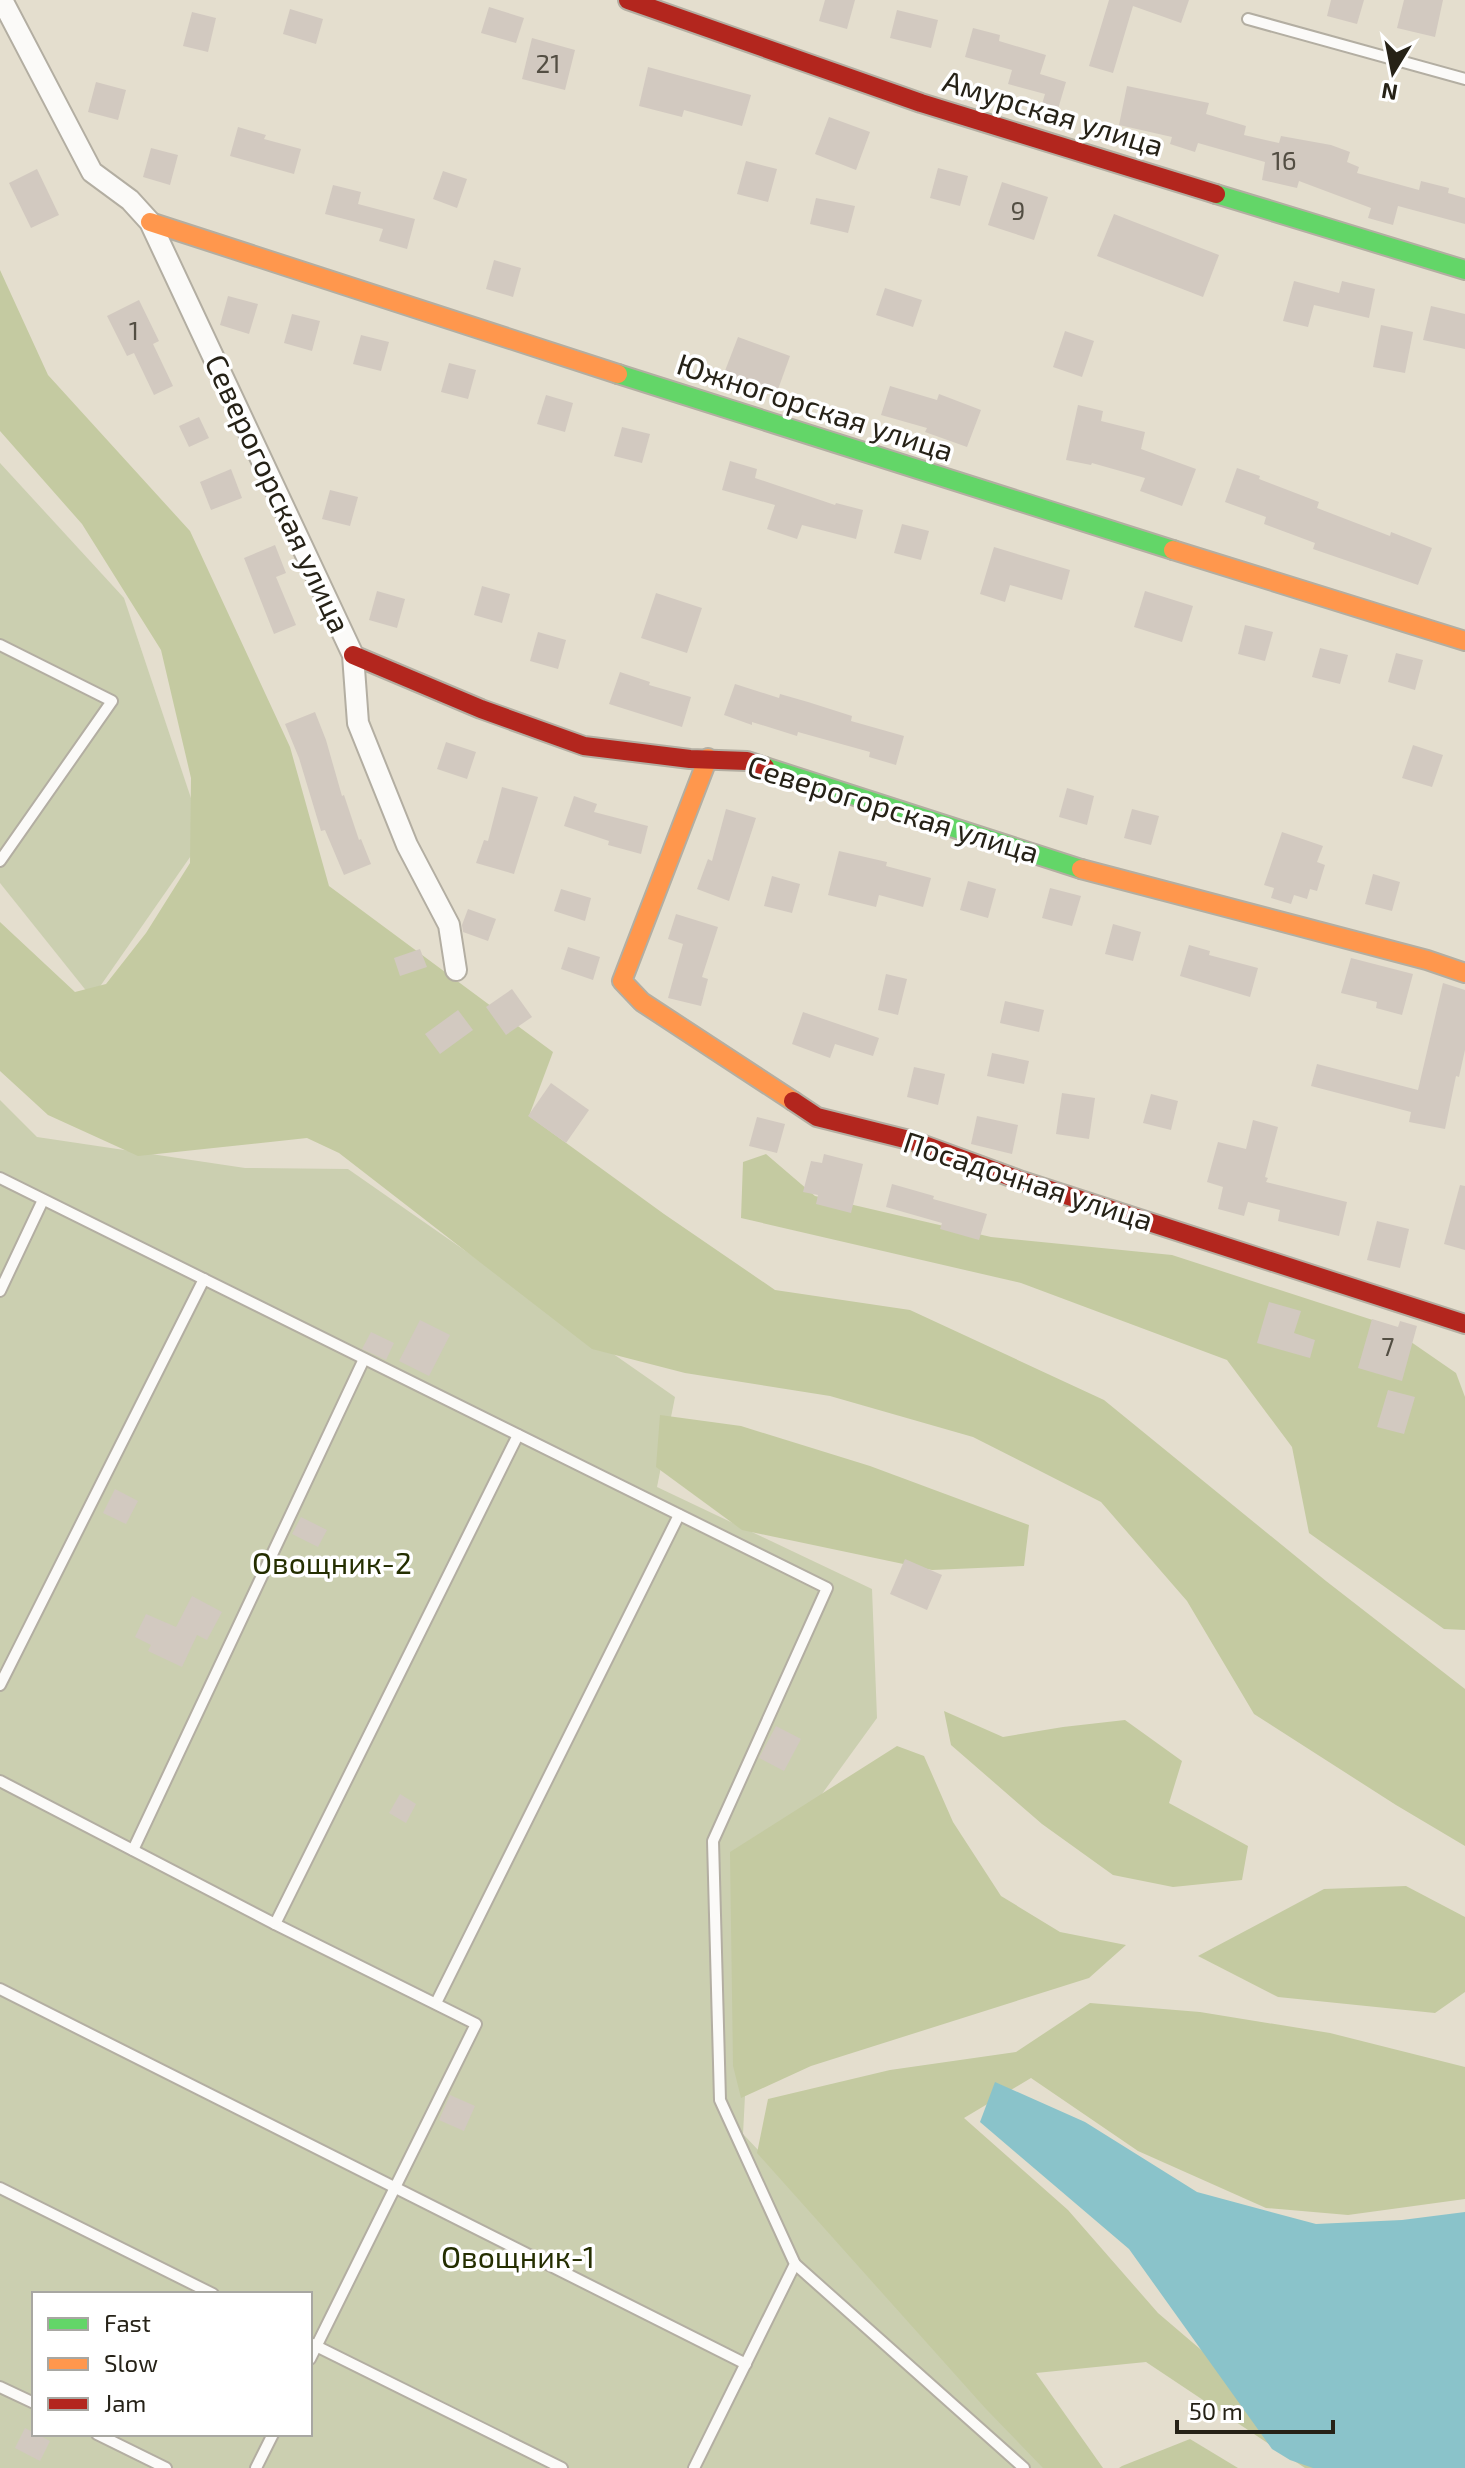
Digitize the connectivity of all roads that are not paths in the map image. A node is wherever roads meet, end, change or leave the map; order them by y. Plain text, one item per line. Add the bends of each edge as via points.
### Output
1 (2, 0) edge
2 (628, 0) edge
3 (1248, 19) dead end
4 (1465, 79) edge
5 (150, 222) junction
6 (1465, 270) edge
7 (1465, 641) edge
8 (0, 645) edge
9 (353, 655) junction
10 (708, 758) junction
11 (0, 861) edge
12 (456, 970) dead end
13 (1465, 973) edge
14 (0, 1178) edge
15 (43, 1200) junction
16 (204, 1279) junction
17 (0, 1291) edge
18 (1465, 1324) edge
19 (364, 1359) junction
20 (518, 1435) junction
21 (679, 1515) junction
22 (0, 1685) edge
23 (0, 1781) edge
24 (133, 1850) junction
25 (275, 1924) junction
26 (0, 1989) edge
27 (436, 2003) junction
28 (0, 2188) edge
29 (397, 2189) junction
30 (795, 2264) junction
31 (209, 2292) edge
32 (313, 2344) edge
33 (746, 2364) junction
34 (0, 2387) edge
35 (32, 2402) edge
36 (101, 2436) edge
37 (272, 2436) edge
38 (166, 2468) edge
39 (256, 2468) edge
40 (562, 2468) edge
41 (694, 2468) edge
42 (1024, 2468) edge

1 - 5 street, Северогорская улица via 92,172
2 - 6 street, Амурская улица via 921,103
3 - 4 lane
5 - 7 street, Южногорская улица via 783,429
5 - 9 street, Северогорская улица
8 - 11 lane via 112,701
9 - 10 street, Северогорская улица via 584,746
9 - 12 street via 358,723 407,845 449,925
10 - 13 street, Северогорская улица via 747,761 1067,865
10 - 18 street, Посадочная улица via 622,981 642,1002 817,1117 913,1141
14 - 15 lane
15 - 16 lane
15 - 17 lane
16 - 19 lane
16 - 22 lane
19 - 20 lane
19 - 24 lane
20 - 21 lane
20 - 25 lane
21 - 27 lane
21 - 30 lane via 827,1588 713,1841 720,2100
23 - 24 lane
24 - 25 lane
25 - 27 lane
26 - 29 lane
27 - 29 lane via 476,2024
28 - 31 lane
29 - 32 lane
29 - 33 lane
30 - 33 lane
30 - 42 lane
32 - 40 lane
33 - 41 lane
34 - 35 lane
36 - 38 lane
37 - 39 lane

